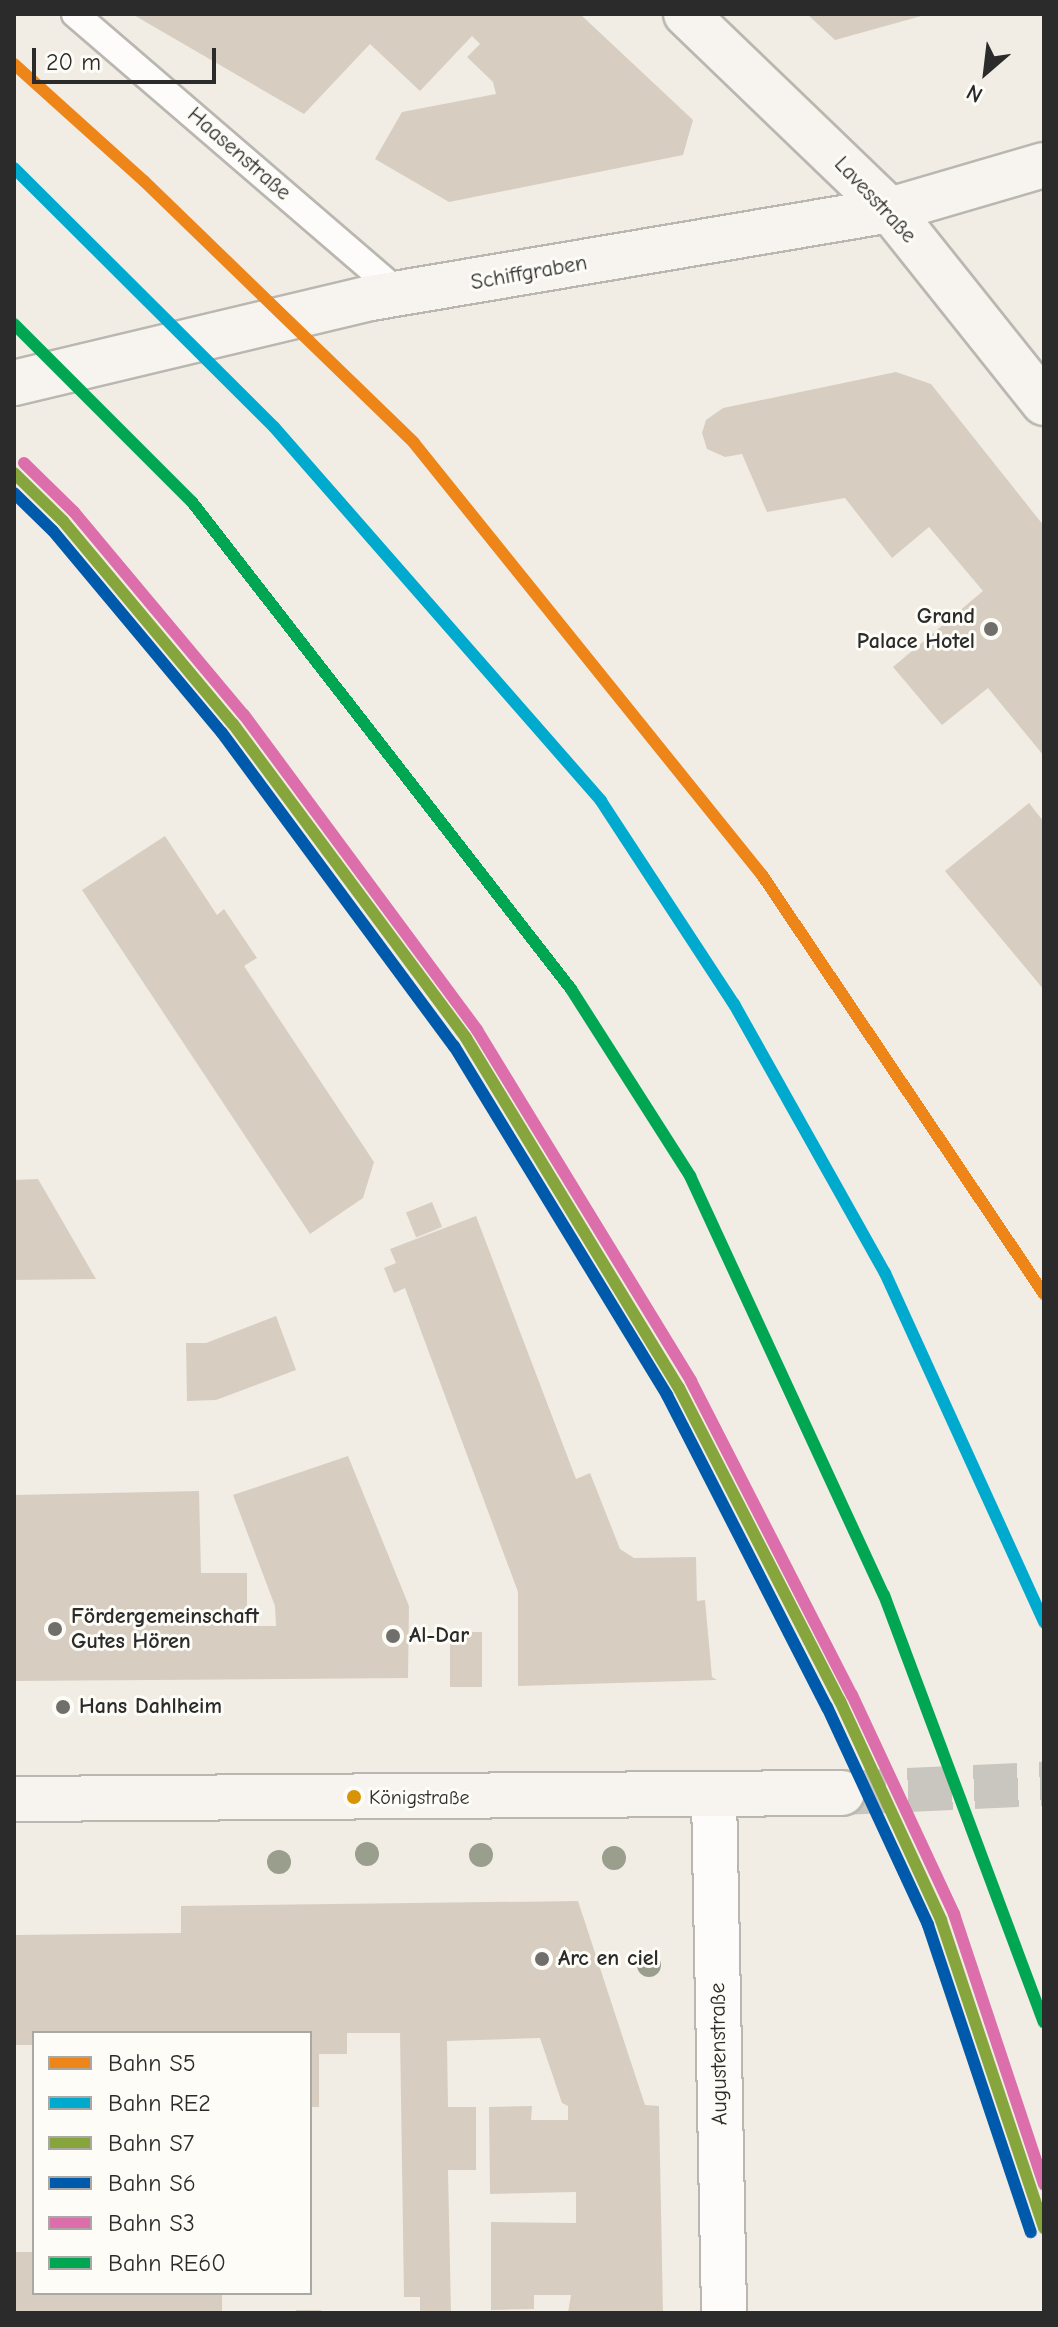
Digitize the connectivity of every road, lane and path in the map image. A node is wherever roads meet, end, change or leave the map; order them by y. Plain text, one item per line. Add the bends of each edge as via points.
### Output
1 (75, 14) edge
2 (686, 14) edge
3 (1044, 165) edge
4 (890, 210) junction
5 (402, 295) junction
6 (14, 383) edge
7 (1044, 403) edge
8 (842, 1793) tunnel mouth
9 (714, 1795) junction
10 (14, 1799) edge
11 (724, 2313) edge

1 - 5 lane, Haasenstraße
2 - 4 street, Lavesstraße
3 - 4 street, Schiffgraben
4 - 5 street, Schiffgraben
4 - 7 street, Lavesstraße
5 - 6 street, Schiffgraben
8 - 9 street
9 - 10 street
9 - 11 street, Augustenstraße

